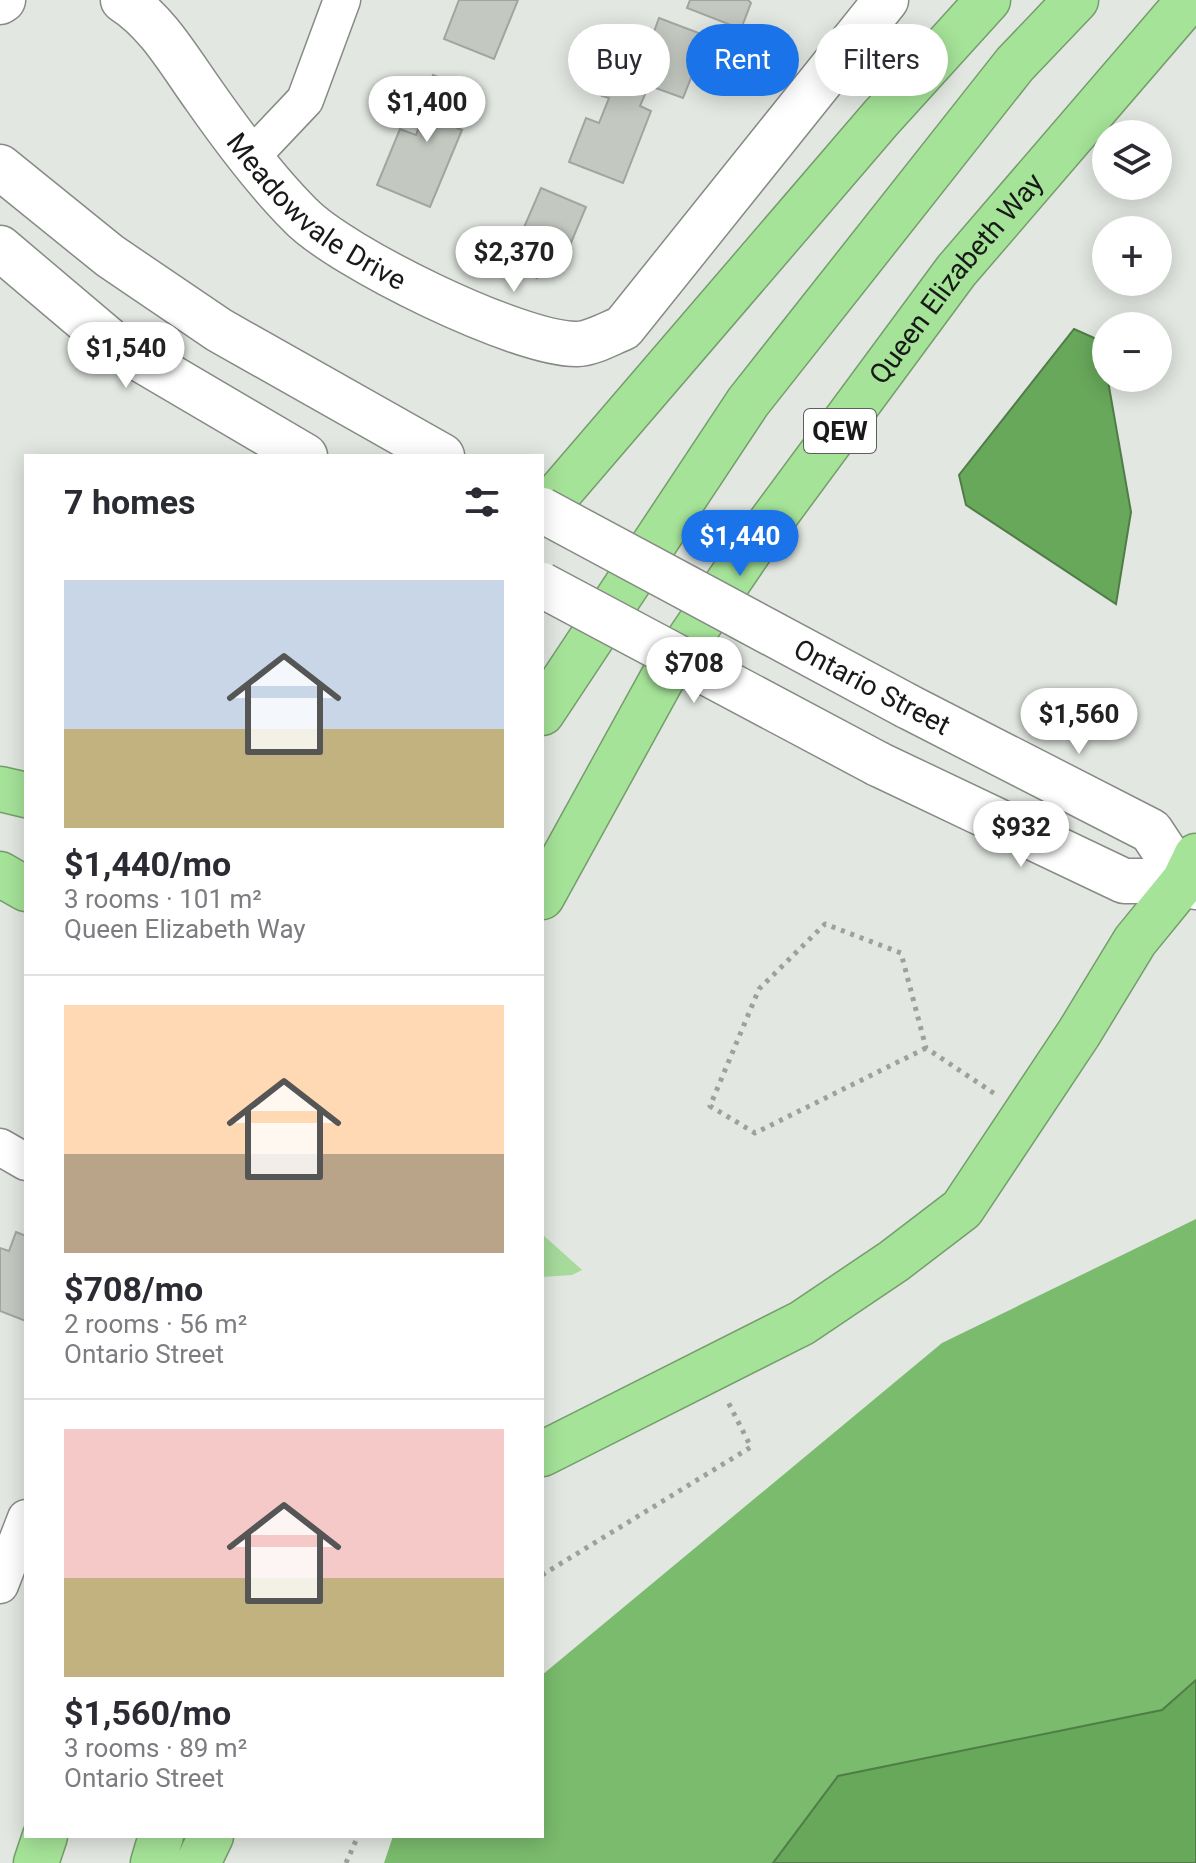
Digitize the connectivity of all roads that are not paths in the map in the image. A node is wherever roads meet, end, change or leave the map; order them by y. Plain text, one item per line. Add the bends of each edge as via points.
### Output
1 (123, 0) edge
2 (342, 0) edge
3 (886, 0) edge
4 (988, 0) edge
5 (1076, 0) edge
6 (1189, 0) edge
7 (252, 156) junction
8 (0, 167) edge
9 (0, 248) edge
10 (434, 452) edge
11 (302, 454) edge
12 (544, 509) edge
13 (544, 512) edge
14 (544, 586) edge
15 (544, 710) edge
16 (0, 789) edge
17 (24, 797) edge
18 (0, 798) edge
19 (24, 798) edge
20 (0, 874) edge
21 (1192, 875) edge
22 (24, 888) edge
23 (544, 893) edge
24 (0, 1147) edge
25 (24, 1161) edge
26 (544, 1453) edge
27 (24, 1523) edge
28 (0, 1585) edge
29 (44, 1838) edge
30 (160, 1838) edge
31 (210, 1838) edge
32 (36, 1863) edge
33 (153, 1863) edge
34 (198, 1863) edge

1 - 7 main road, Meadowvale Drive via 169,47
2 - 7 street via 305,100
3 - 7 main road, Meadowvale Drive via 623,328 579,344 512,331 339,246 301,216
4 - 12 highway
5 - 15 highway via 1015,64 748,402
6 - 23 highway, Queen Elizabeth Way / QEW via 956,271 750,550 662,679
8 - 10 main road via 110,256 219,330
9 - 11 main road via 111,342
13 - 21 main road, Ontario Street, bridge via 1151,831
14 - 21 main road, bridge via 878,764 1124,881
16 - 17 highway
18 - 19 highway
20 - 22 highway
21 - 26 highway via 1135,941 962,1209 802,1323
24 - 25 street
27 - 28 street
29 - 32 highway
30 - 33 highway
31 - 34 highway

